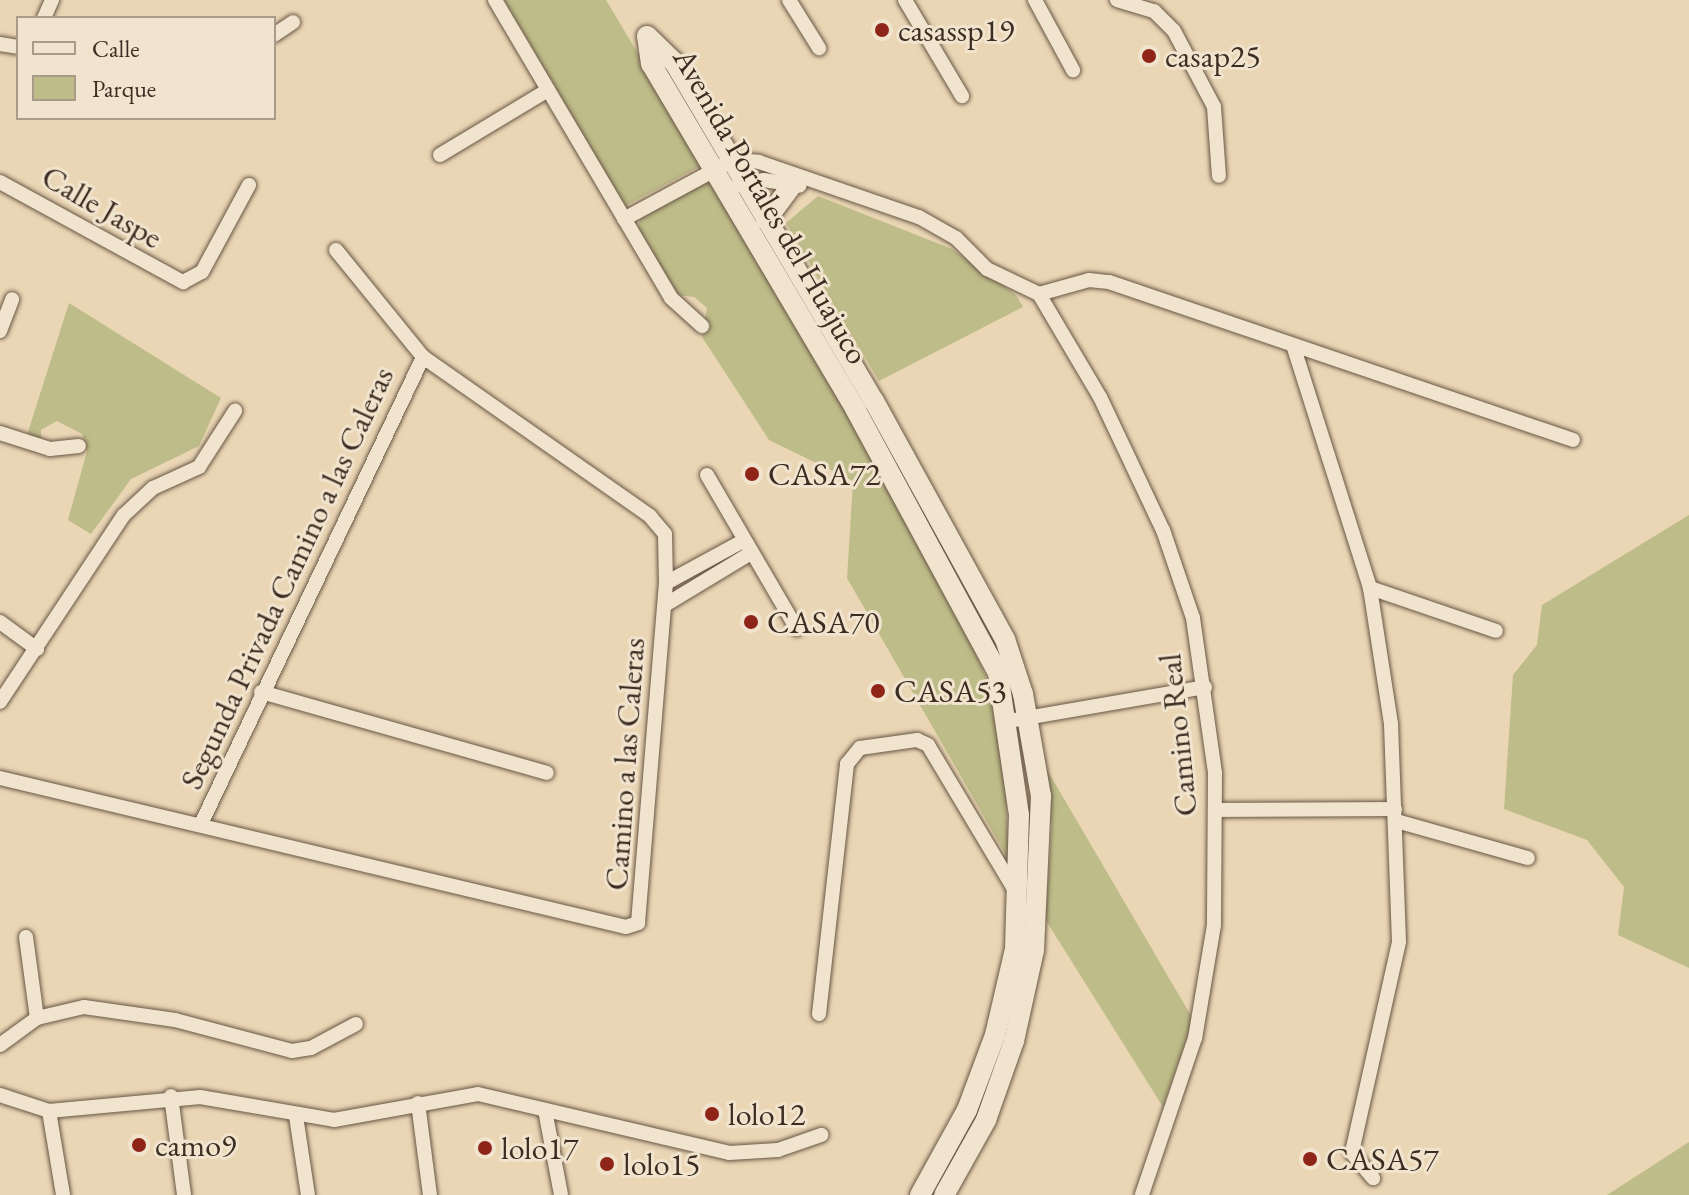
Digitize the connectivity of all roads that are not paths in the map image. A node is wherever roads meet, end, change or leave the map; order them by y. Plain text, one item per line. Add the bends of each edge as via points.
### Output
1 (495, 0) edge
2 (789, 0) edge
3 (905, 0) edge
4 (1035, 0) edge
5 (1117, 0) edge
6 (293, 22) dead end
7 (276, 34) edge
8 (819, 48) dead end
9 (1073, 70) dead end
10 (548, 90) junction
11 (962, 96) dead end
12 (440, 155) dead end
13 (733, 160) junction
14 (714, 169) junction
15 (1219, 176) dead end
16 (0, 182) edge
17 (820, 182) junction
18 (249, 185) dead end
19 (792, 185) junction
20 (736, 186) junction
21 (624, 219) junction
22 (766, 220) junction
23 (336, 250) dead end
24 (1039, 294) junction
25 (12, 299) dead end
26 (702, 326) dead end
27 (0, 331) edge
28 (1293, 345) junction
29 (423, 357) junction
30 (235, 411) dead end
31 (0, 433) edge
32 (1573, 440) dead end
33 (79, 446) dead end
34 (707, 475) dead end
35 (747, 547) junction
36 (666, 583) junction
37 (1370, 588) junction
38 (665, 605) junction
39 (0, 622) edge
40 (797, 629) dead end
41 (1496, 631) dead end
42 (37, 649) junction
43 (1205, 687) junction
44 (261, 692) junction
45 (0, 702) edge
46 (1030, 719) junction
47 (1009, 721) junction
48 (547, 773) dead end
49 (0, 778) edge
50 (1217, 810) junction
51 (1395, 815) junction
52 (201, 824) junction
53 (1528, 858) dead end
54 (1018, 894) junction
55 (1038, 906) junction
56 (26, 937) dead end
57 (819, 1014) dead end
58 (37, 1018) junction
59 (356, 1024) dead end
60 (0, 1045) edge
61 (0, 1095) edge
62 (171, 1096) junction
63 (418, 1103) junction
64 (545, 1110) junction
65 (49, 1111) junction
66 (296, 1116) junction
67 (821, 1135) dead end
68 (1373, 1178) dead end
69 (63, 1195) edge
70 (184, 1195) edge
71 (308, 1195) edge
72 (430, 1195) edge
73 (561, 1195) edge
74 (920, 1195) edge
75 (944, 1195) edge
76 (1142, 1195) edge

1 - 10 street
2 - 8 street
3 - 11 street
4 - 9 street
5 - 15 street via 1154,11 1174,31 1214,107
6 - 7 street
10 - 12 street
10 - 21 street
13 - 14 street
13 - 14 street, Avenida Portales del Huajuco via 674,62 647,36 651,64
13 - 17 street via 759,162
13 - 20 street, Avenida Portales del Huajuco
14 - 20 street, Avenida Portales del Huajuco
14 - 21 street
16 - 18 street, Calle Jaspe via 176,282 202,272
17 - 19 street
17 - 24 street via 940,227 987,269
19 - 20 street
19 - 22 street
20 - 22 street, Avenida Portales del Huajuco
20 - 47 street, Avenida Portales del Huajuco via 980,631 998,673
21 - 26 street via 671,298
22 - 46 street, Avenida Portales del Huajuco via 979,589 1005,639
23 - 29 street, Camino a las Caleras
24 - 28 street via 1100,280
24 - 43 street, Camino Real via 1100,397 1163,530 1193,618
25 - 27 street
28 - 32 street
28 - 37 street
29 - 36 street, Camino a las Caleras via 656,522 668,542
29 - 44 street, Segunda Privada Camino a las Caleras
30 - 42 street via 199,467 153,488 124,515
31 - 33 street via 50,449
34 - 35 street
35 - 36 street
35 - 38 street
35 - 40 street
36 - 38 street, Camino a las Caleras
37 - 41 street
37 - 51 street via 1391,724
38 - 52 street, Camino a las Caleras via 642,917 633,926
39 - 42 street
42 - 45 street
43 - 46 street
43 - 50 street, Camino Real
44 - 48 street
44 - 52 street, Segunda Privada Camino a las Caleras
46 - 47 street
46 - 55 street, Avenida Portales del Huajuco via 1041,796
47 - 54 street, Avenida Portales del Huajuco via 1019,815
49 - 52 street, Camino a las Caleras
50 - 51 street
50 - 76 street, Camino Real via 1214,925 1195,1038
51 - 53 street
51 - 68 street via 1399,942 1352,1153
54 - 55 street
54 - 57 street via 928,745 917,740 860,748 847,764
54 - 74 street, Avenida Portales del Huajuco via 1015,949 995,1035 967,1110
55 - 75 street, Avenida Portales del Huajuco via 1014,1041 986,1120
56 - 58 street
58 - 59 street via 101,1007 292,1051 311,1048
58 - 60 street
61 - 65 street
62 - 65 street
62 - 66 street
62 - 70 street
63 - 64 street via 478,1094
63 - 66 street via 334,1120
63 - 72 street
64 - 67 street via 739,1154 778,1150
64 - 73 street
65 - 69 street
66 - 71 street

